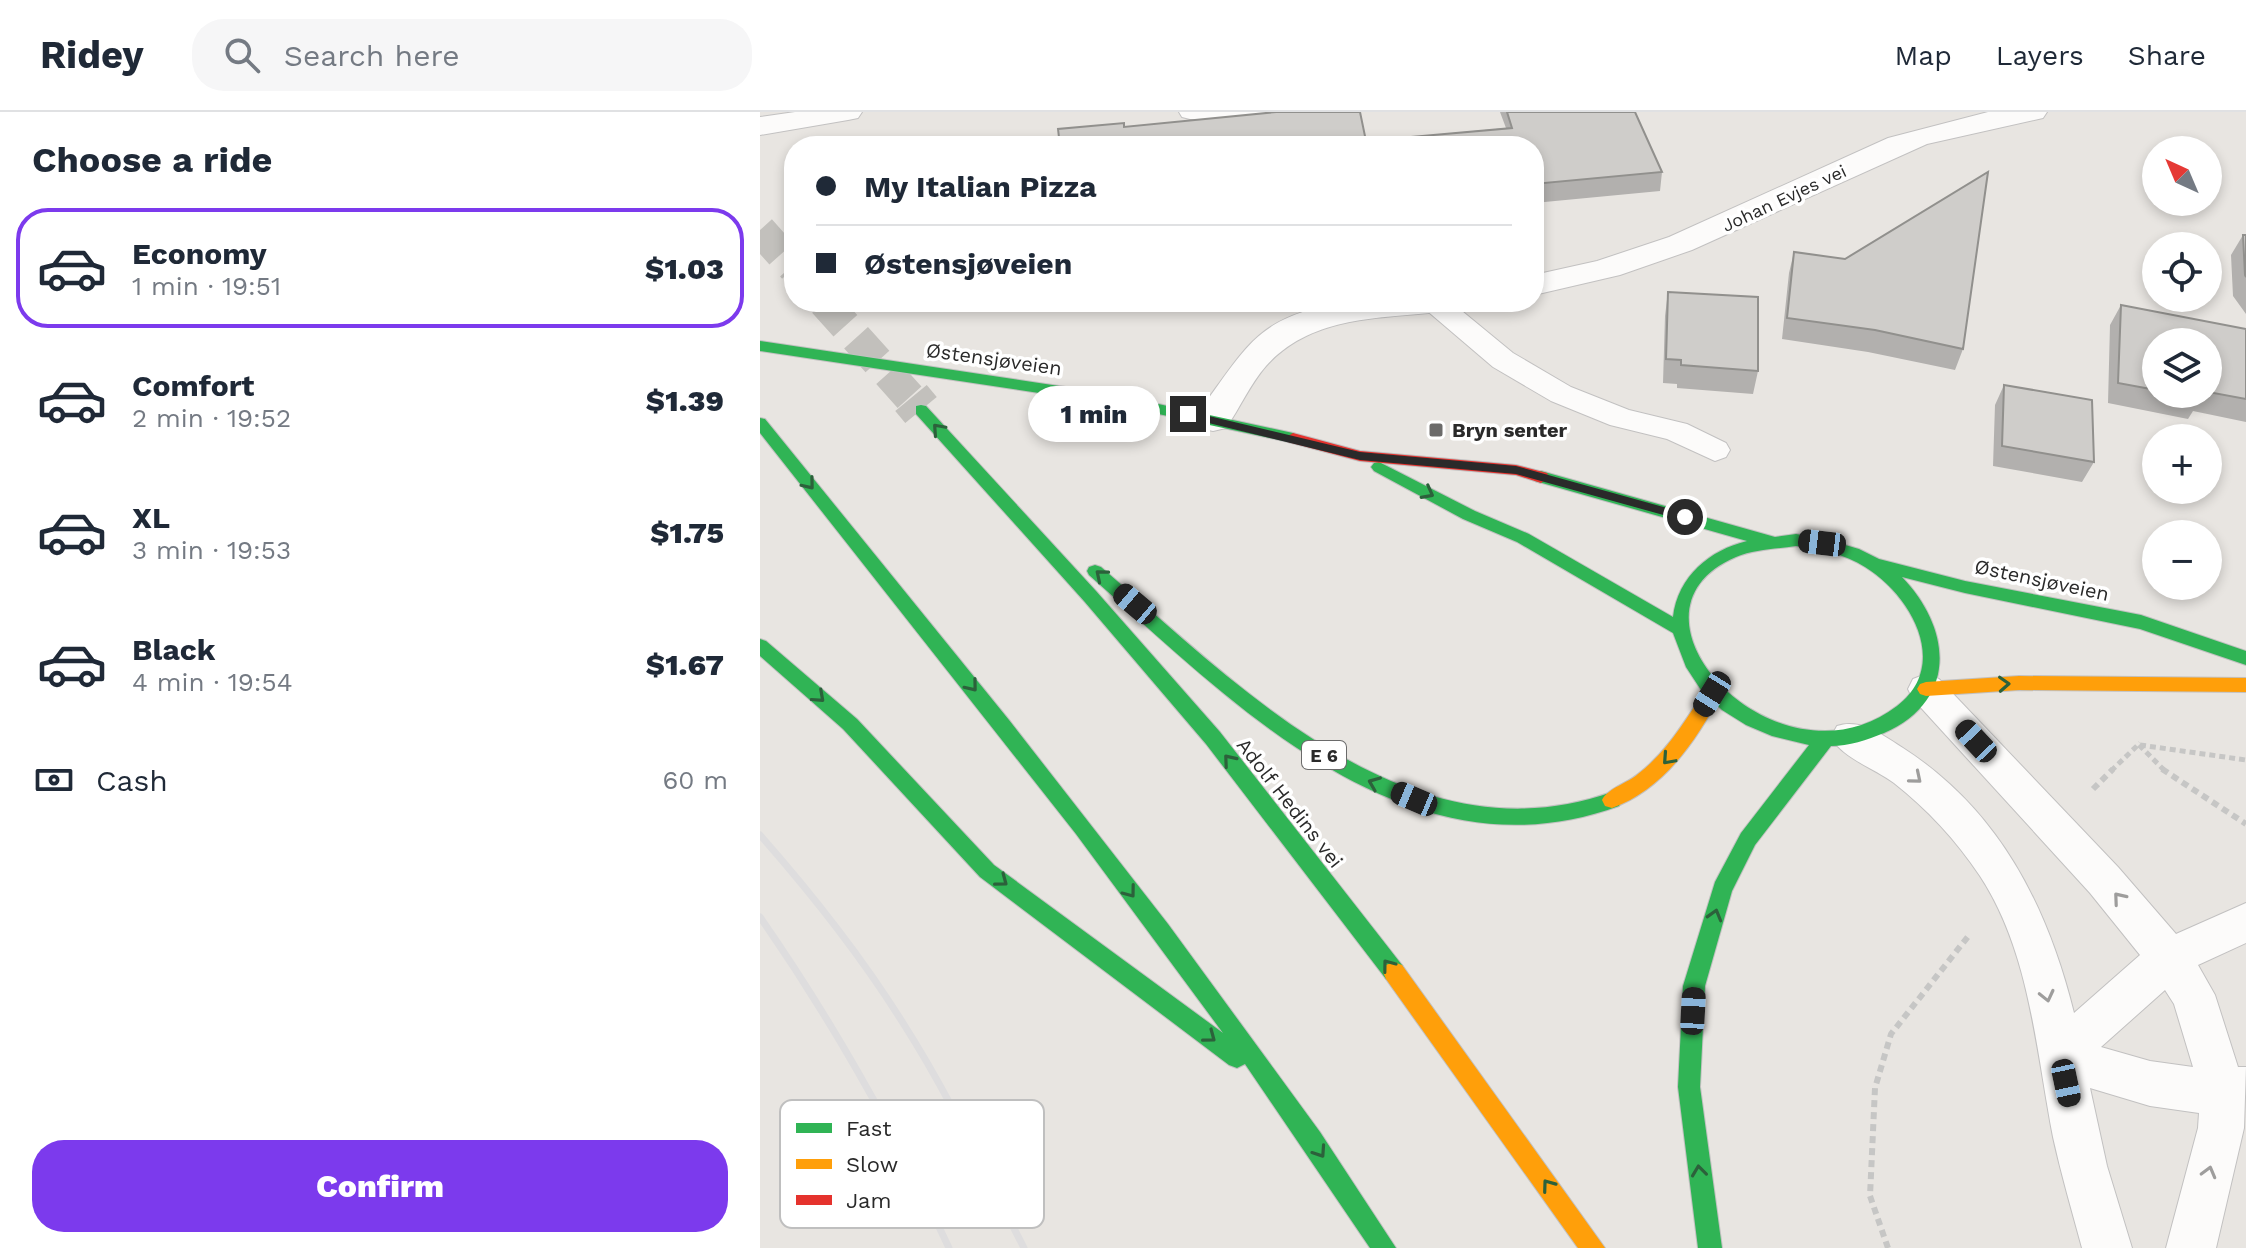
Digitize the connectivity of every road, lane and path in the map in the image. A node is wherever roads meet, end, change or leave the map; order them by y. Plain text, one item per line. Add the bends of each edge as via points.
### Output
1 (848, 112) edge
2 (1190, 112) edge
3 (2033, 112) edge
4 (1256, 116) edge
5 (760, 126) edge
6 (1544, 283) edge
7 (1349, 312) edge
8 (1448, 312) edge
9 (760, 346) edge
10 (921, 410) tunnel mouth
11 (1213, 419) junction
12 (760, 423) edge
13 (1715, 450) dead end
14 (1360, 456) junction
15 (975, 470) junction
16 (1769, 541) junction
17 (1873, 563) junction
18 (1678, 628) junction
19 (760, 646) edge
20 (2246, 658) edge
21 (2246, 685) edge
22 (1926, 689) junction
23 (1712, 694) junction
24 (1838, 738) junction
25 (2139, 745) junction
26 (2246, 760) edge
27 (2083, 801) dead end
28 (2246, 824) edge
29 (1979, 922) dead end
30 (2246, 922) edge
31 (2169, 958) junction
32 (2060, 1054) junction
33 (1277, 1087) junction
34 (2234, 1090) edge
35 (1384, 1248) edge
36 (1593, 1248) edge
37 (1710, 1248) edge
38 (1888, 1248) edge
39 (2107, 1248) edge
40 (2191, 1248) edge

1 - 5 street
2 - 4 lane
3 - 6 street, Johan Evjes vei via 1912,140 1683,242
7 - 11 street via 1295,325 1254,358
8 - 13 lane via 1503,360 1561,394 1621,418 1676,431
9 - 11 main road, Østensjøveien
15 -> 10 main road, Adolf Hedins vei / E 6
11 - 14 main road, Østensjøveien
12 -> 33 main road via 1001,723
14 - 16 main road, Østensjøveien via 1516,470
14 -> 18 main road, Østensjøveien via 1523,538
23 -> 15 main road, E 6 via 1675,752 1626,795 1571,812 1525,818 1465,812 1414,799 1347,771 1272,719
36 -> 15 main road, Adolf Hedins vei / E 6 via 1251,786
16 - 17 main road via 1822,543
16 - 18 main road via 1732,550 1702,569 1684,596
17 - 20 main road, Østensjøveien via 2141,622
17 - 22 main road via 1900,583 1932,634 1934,662
18 - 23 main road via 1694,674
19 -> 33 main road via 850,724 987,871
22 -> 21 main road via 2019,683
22 - 24 main road via 1883,727
31 -> 22 lane via 2068,840
23 - 24 main road via 1744,717 1783,733
24 -> 32 lane via 1880,750 1916,777 1964,824 1994,865 2025,922
37 -> 24 main road via 1689,1087 1694,986 1722,889 1748,839
25 - 26 path
25 - 27 path
25 - 28 path via 2162,769
29 - 38 path via 1891,1034 1875,1088 1870,1196
30 - 31 lane
31 - 32 lane
31 - 34 lane via 2193,995
32 - 34 lane via 2148,1084
32 - 39 lane via 2083,1168
33 -> 35 main road
40 -> 34 lane

